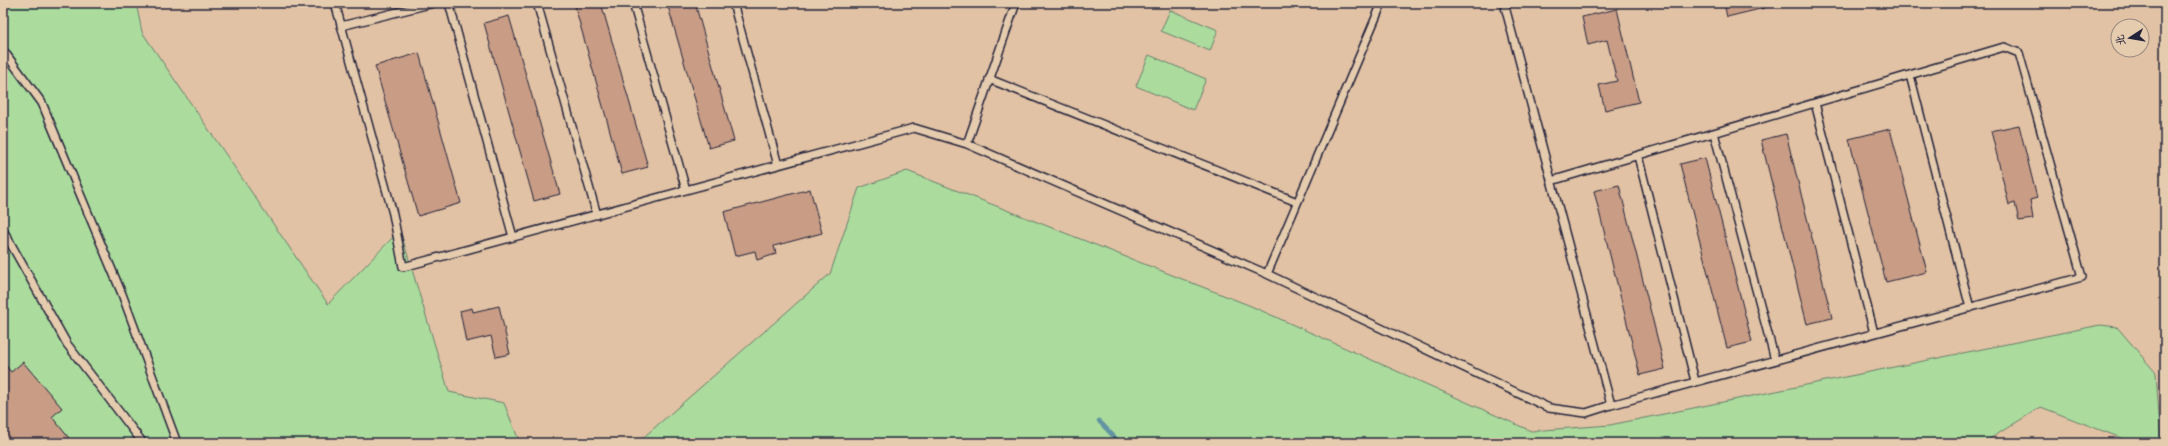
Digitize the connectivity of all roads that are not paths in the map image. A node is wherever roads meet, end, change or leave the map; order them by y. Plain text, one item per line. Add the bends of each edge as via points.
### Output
1 (335, 3) edge
2 (434, 3) edge
3 (449, 3) edge
4 (537, 3) edge
5 (633, 3) edge
6 (733, 3) edge
7 (1016, 3) edge
8 (1382, 3) edge
9 (1504, 3) edge
10 (341, 26) junction
11 (3, 50) edge
12 (1910, 75) junction
13 (989, 79) junction
14 (1815, 103) junction
15 (1714, 133) junction
16 (967, 144) junction
17 (1638, 156) junction
18 (778, 165) junction
19 (1551, 181) junction
20 (686, 190) junction
21 (1298, 202) junction
22 (597, 215) junction
23 (3, 230) edge
24 (513, 237) junction
25 (1267, 274) junction
26 (1970, 308) junction
27 (1874, 333) junction
28 (1775, 360) junction
29 (1695, 381) junction
30 (1611, 405) junction
31 (142, 443) edge
32 (177, 443) edge

1 - 10 lane
2 - 10 lane
3 - 24 lane
4 - 22 lane
5 - 20 lane
6 - 18 lane
7 - 13 lane
8 - 21 lane
9 - 19 lane
10 - 24 lane via 393,214 403,267
11 - 32 lane via 42,103 122,294
12 - 14 lane
12 - 26 lane
12 - 26 lane via 2004,47 2019,53 2082,277
13 - 16 lane
13 - 21 lane
14 - 15 lane
14 - 27 lane
15 - 17 lane
15 - 28 lane
16 - 18 lane via 914,128
16 - 25 lane
17 - 19 lane
17 - 29 lane
18 - 20 lane
19 - 30 lane
20 - 22 lane
21 - 25 lane
22 - 24 lane
23 - 31 lane via 67,344
25 - 30 lane via 1549,408 1586,413
26 - 27 lane
27 - 28 lane
28 - 29 lane
29 - 30 lane

